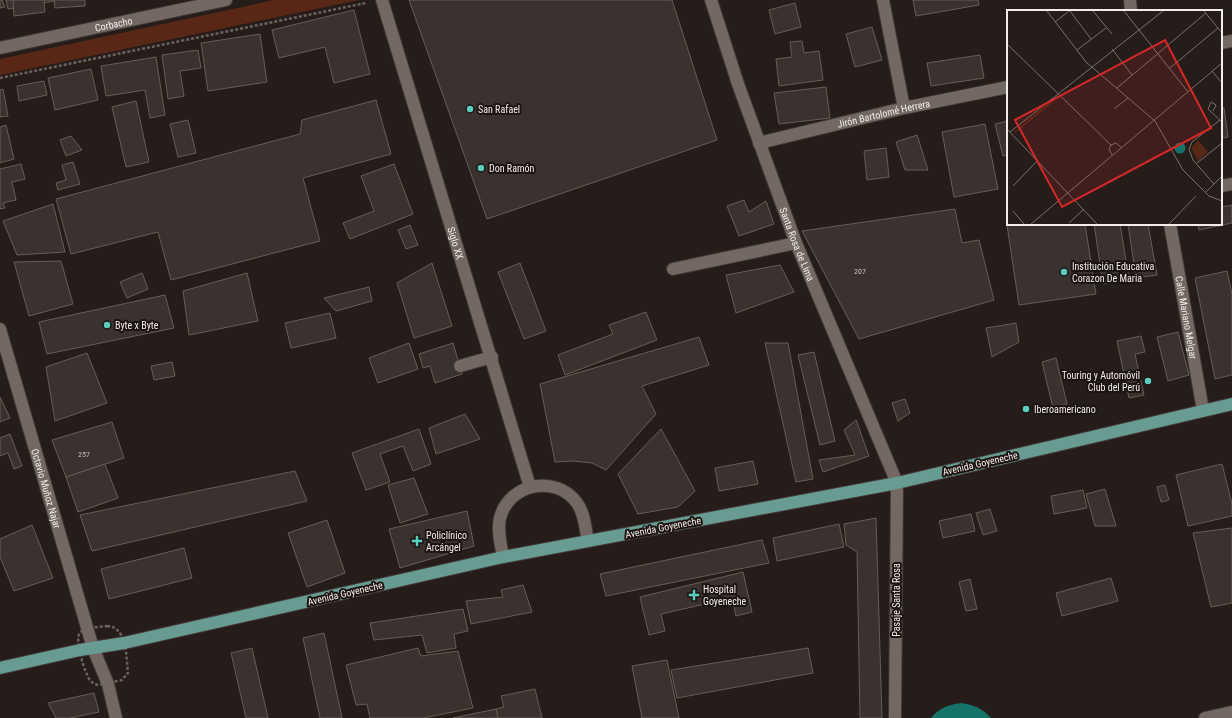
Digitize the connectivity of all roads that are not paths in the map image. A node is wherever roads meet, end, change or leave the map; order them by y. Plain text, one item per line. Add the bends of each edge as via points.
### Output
1 (226, 0) edge
2 (711, 0) edge
3 (883, 0) edge
4 (1130, 0) edge
5 (377, 1) edge
6 (1131, 10) edge
7 (1232, 41) edge
8 (1222, 43) edge
9 (0, 48) edge
10 (1007, 87) edge
11 (904, 108) junction
12 (759, 143) junction
13 (1232, 184) edge
14 (1222, 186) edge
15 (1170, 225) edge
16 (796, 243) junction
17 (673, 269) dead end
18 (1, 335) edge
19 (492, 357) junction
20 (460, 366) dead end
21 (1232, 404) edge
22 (1203, 410) junction
23 (897, 483) junction
24 (530, 487) junction
25 (588, 541) junction
26 (503, 557) junction
27 (93, 648) junction
28 (0, 668) edge
29 (1232, 712) edge
30 (116, 718) edge
31 (895, 718) edge
32 (1205, 718) edge

1 - 9 street, Corbacho
2 - 12 street, Santa Rosa de Lima
3 - 11 street
4 - 6 street
5 - 19 street, Siglo XX
7 - 8 street
10 - 11 street, Jirón Bartolomé Herrera
11 - 12 street, Jirón Bartolomé Herrera
12 - 16 street, Santa Rosa de Lima
13 - 14 street
15 - 22 street, Calle Mariano Melgar
16 - 17 street
16 - 23 street, Santa Rosa de Lima
18 - 27 street, Octavio Muñoz Najar
19 - 20 street
19 - 24 street, Siglo XX
21 - 22 main road, Avenida Goyeneche
22 - 23 main road, Avenida Goyeneche
23 - 25 main road, Avenida Goyeneche
23 - 31 street, Pasaje Santa Rosa
24 - 25 street via 543,485 568,494 577,503 583,515
24 - 26 street via 510,498 504,508 499,530
25 - 26 main road, Avenida Goyeneche
26 - 27 main road, Avenida Goyeneche
27 - 28 main road, Avenida Goyeneche
27 - 30 street, Octavio Muñoz Najar via 108,684
29 - 32 street

